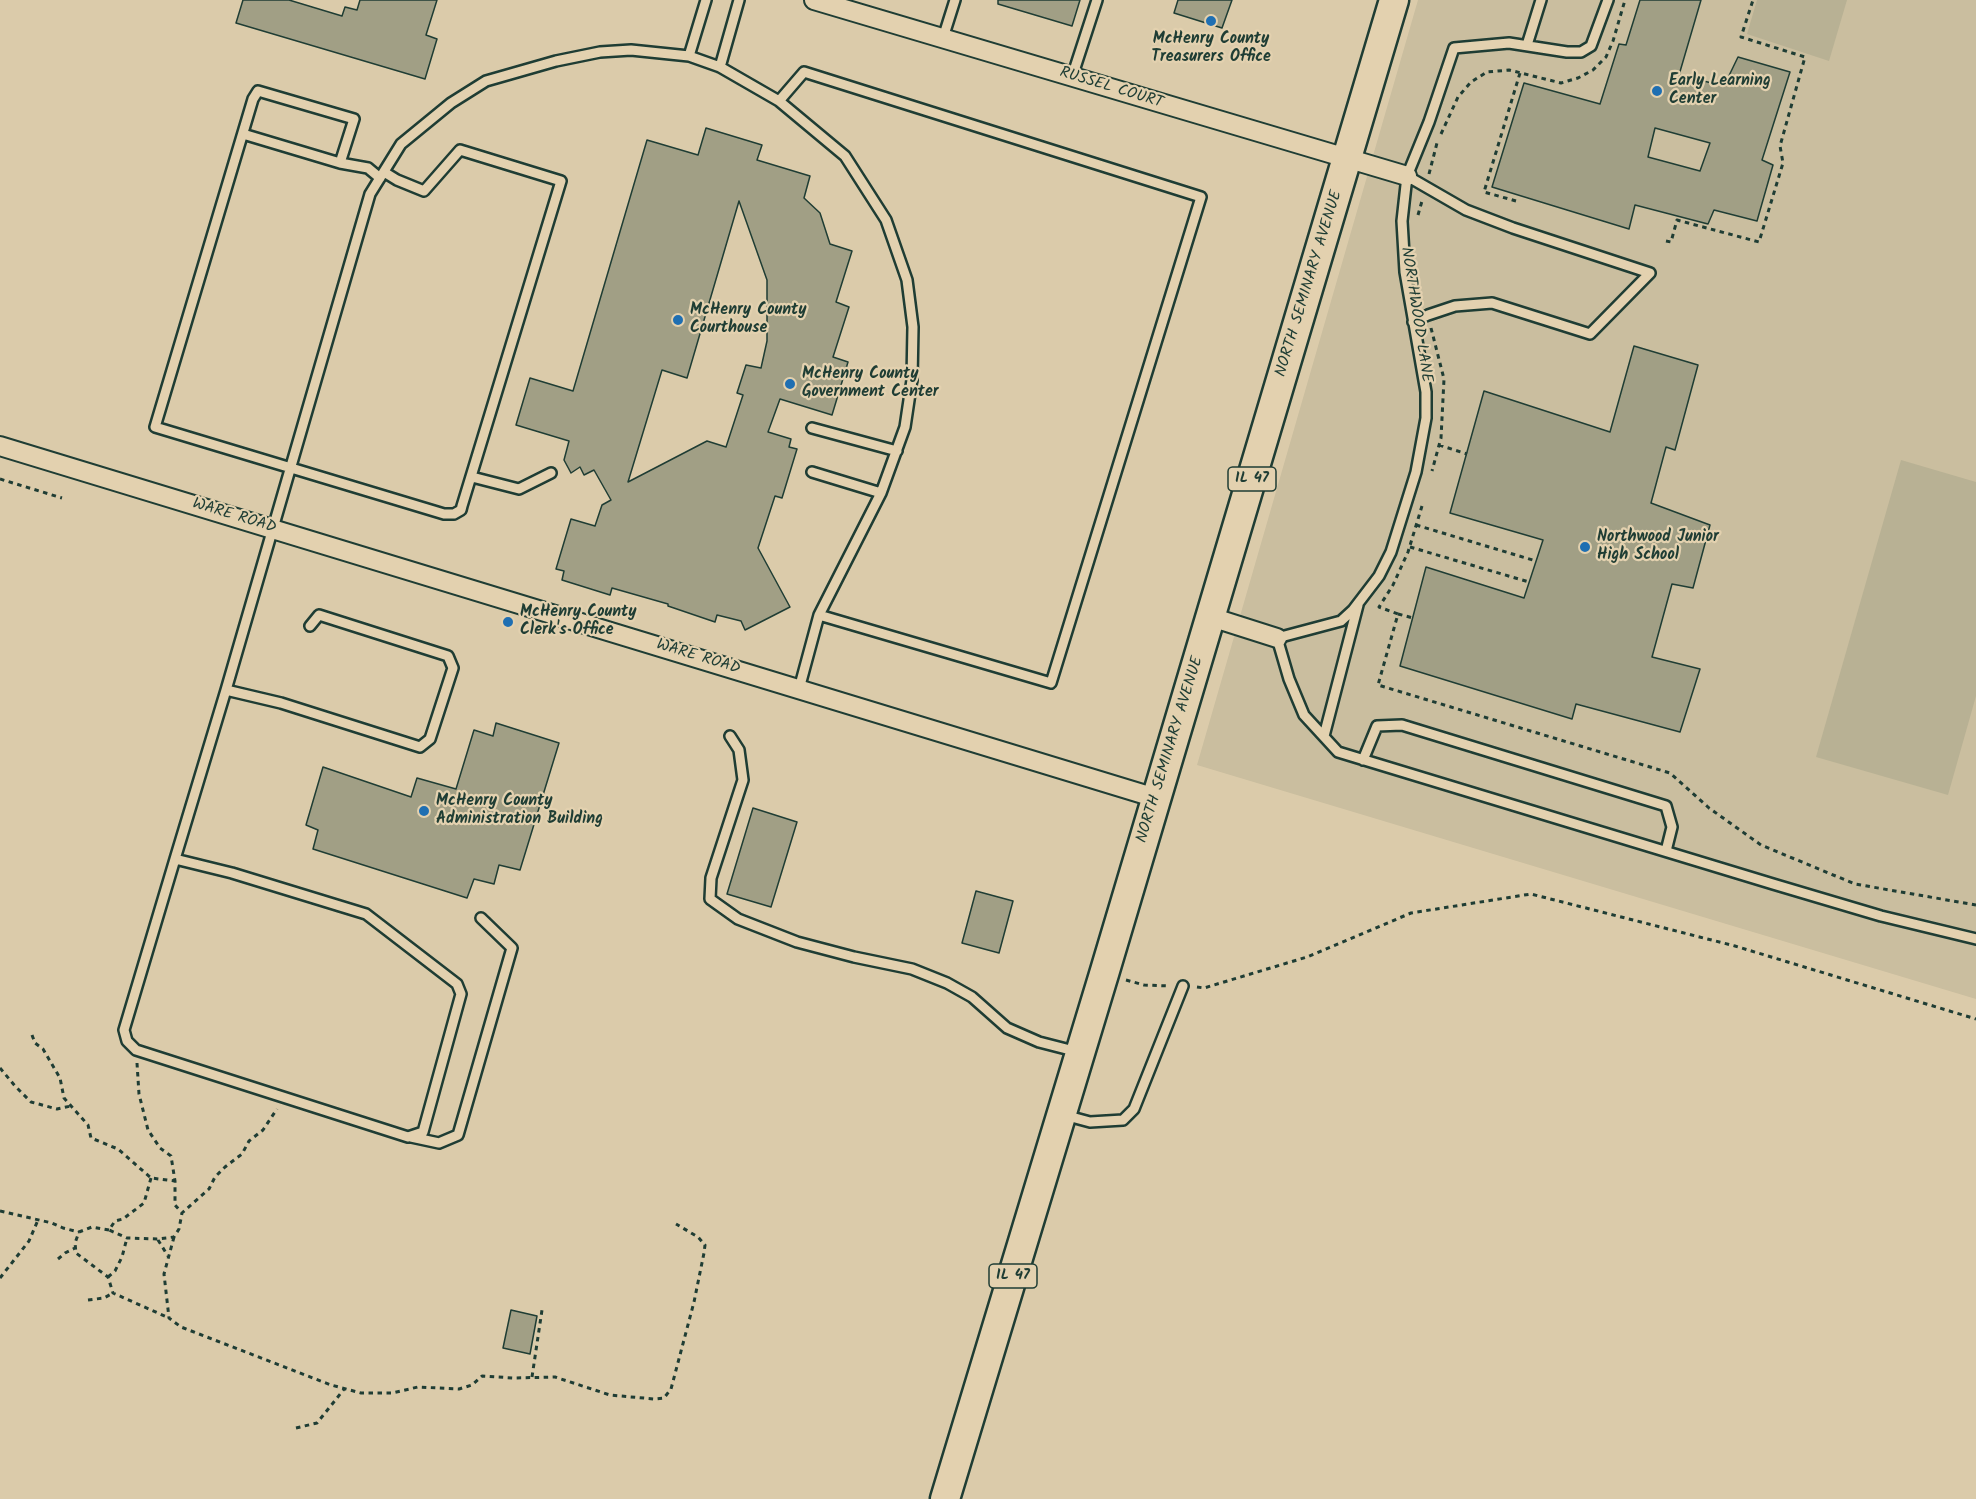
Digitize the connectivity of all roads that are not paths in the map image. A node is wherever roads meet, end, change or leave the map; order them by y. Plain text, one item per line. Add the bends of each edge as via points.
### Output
1 (706, 0) edge
2 (740, 0) edge
3 (814, 0) edge
4 (955, 0) edge
5 (1097, 0) edge
6 (1394, 0) edge
7 (1541, 0) edge
8 (1608, 0) edge
9 (943, 38) junction
10 (1527, 45) junction
11 (689, 56) junction
12 (720, 67) junction
13 (1072, 77) junction
14 (779, 101) junction
15 (243, 134) junction
16 (1347, 159) junction
17 (340, 163) junction
18 (382, 175) junction
19 (1407, 176) junction
20 (1413, 322) junction
21 (812, 428) dead end
22 (0, 446) edge
23 (897, 451) junction
24 (291, 468) junction
25 (812, 472) dead end
26 (551, 473) dead end
27 (472, 477) junction
28 (881, 493) junction
29 (273, 529) junction
30 (1359, 603) junction
31 (819, 615) junction
32 (1210, 617) junction
33 (310, 626) dead end
34 (1277, 638) junction
35 (798, 689) junction
36 (226, 690) junction
37 (730, 736) dead end
38 (1324, 736) junction
39 (1363, 760) junction
40 (1156, 798) junction
41 (1666, 851) junction
42 (175, 859) junction
43 (481, 918) dead end
44 (1976, 939) edge
45 (1183, 986) road end
46 (1080, 1053) junction
47 (1061, 1115) junction
48 (408, 1137) junction
49 (945, 1499) edge

1 - 11 lane
2 - 12 lane
3 - 9 street, RUSSEL COURT
4 - 9 lane
5 - 13 lane
6 - 16 main road, NORTH SEMINARY AVENUE / IL 47
7 - 10 lane
8 - 10 lane, NORTHWOOD LANE via 1591,46 1581,52
9 - 13 street, RUSSEL COURT
10 - 19 lane, NORTHWOOD LANE via 1509,42 1454,48
11 - 12 lane
11 - 18 lane via 600,52 486,81 436,114 401,144
12 - 14 lane
13 - 16 street, RUSSEL COURT
14 - 23 lane via 845,156 886,220 907,280 913,327 912,380
14 - 31 lane via 804,72 1201,197 1051,682
15 - 17 lane
15 - 17 lane via 258,91 354,119
15 - 24 lane via 155,427
16 - 19 street, RUSSEL COURT
16 - 32 main road, NORTH SEMINARY AVENUE / IL 47
17 - 18 lane
18 - 24 lane via 370,194
18 - 27 lane via 424,190 460,150 561,181
19 - 20 lane, NORTHWOOD LANE via 1402,220
19 - 20 lane via 1466,210 1650,273 1590,334 1492,303 1455,306
20 - 30 lane, NORTHWOOD LANE via 1426,392 1426,418 1416,472 1391,552
21 - 23 lane
22 - 29 street, WARE ROAD
23 - 28 lane
24 - 27 lane via 450,515 460,510
24 - 29 lane
25 - 28 lane
26 - 27 lane via 519,489
28 - 31 lane
29 - 35 street, WARE ROAD
29 - 36 lane
30 - 34 lane, NORTHWOOD LANE via 1341,621
30 - 38 lane
31 - 35 lane
32 - 34 street
32 - 40 main road, NORTH SEMINARY AVENUE / IL 47
33 - 36 lane via 319,615 448,656 453,669 430,739 420,747
34 - 38 lane via 1288,679 1305,715
35 - 40 street, WARE ROAD
36 - 42 lane
37 - 46 lane via 740,750 743,780 711,878 710,900 738,919 797,942 912,969 947,983 972,996 1007,1028
38 - 39 lane via 1338,752
39 - 41 lane
39 - 41 lane via 1377,726 1402,725 1666,806 1672,827
40 - 46 main road, NORTH SEMINARY AVENUE / IL 47
41 - 44 lane via 1881,916
42 - 48 lane via 366,914 457,984 461,994 423,1132
42 - 48 lane via 124,1030 127,1041 136,1050
43 - 48 lane via 512,948 458,1135 439,1143
45 - 47 lane via 1134,1109 1123,1120 1090,1122
46 - 47 main road, NORTH SEMINARY AVENUE / IL 47
47 - 49 main road, NORTH SEMINARY AVENUE / IL 47

